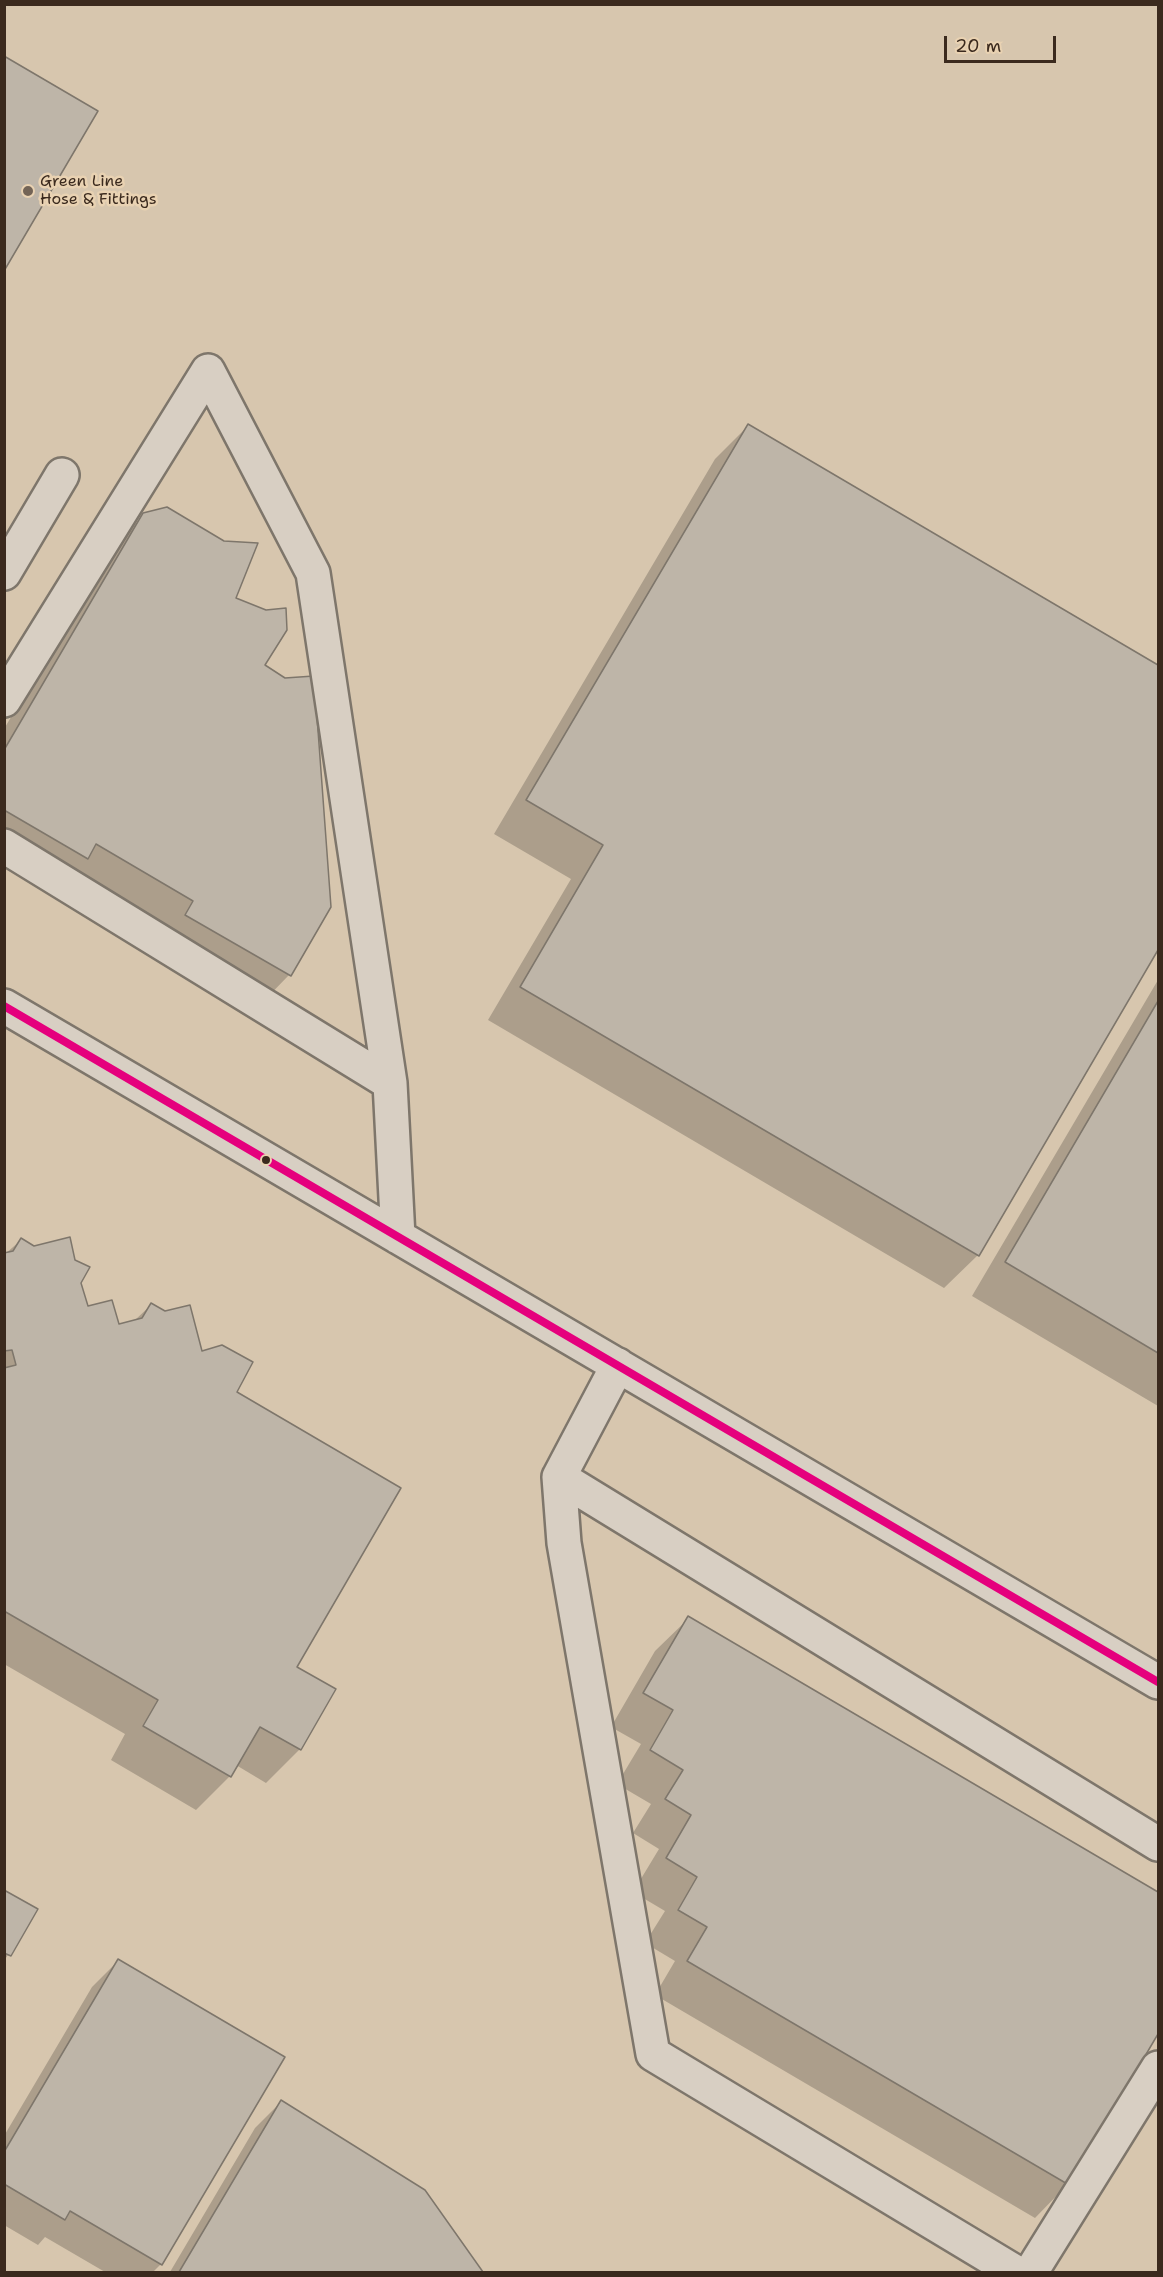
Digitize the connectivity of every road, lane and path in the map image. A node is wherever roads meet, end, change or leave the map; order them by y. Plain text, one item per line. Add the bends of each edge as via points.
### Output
1 (62, 475) dead end
2 (4, 573) edge
3 (4, 700) edge
4 (4, 846) edge
5 (4, 1006) edge
6 (390, 1083) junction
7 (398, 1237) junction
8 (618, 1365) junction
9 (559, 1477) junction
10 (1158, 1682) edge
11 (1158, 1844) edge
12 (1158, 2068) edge
13 (1015, 2272) edge
14 (1031, 2272) edge

1 - 2 street
3 - 6 street via 208,371 313,573
4 - 6 street
5 - 7 street
6 - 7 street
7 - 8 street
8 - 9 street
8 - 10 street
9 - 11 street
9 - 13 street via 564,1543 652,2054
12 - 14 street

